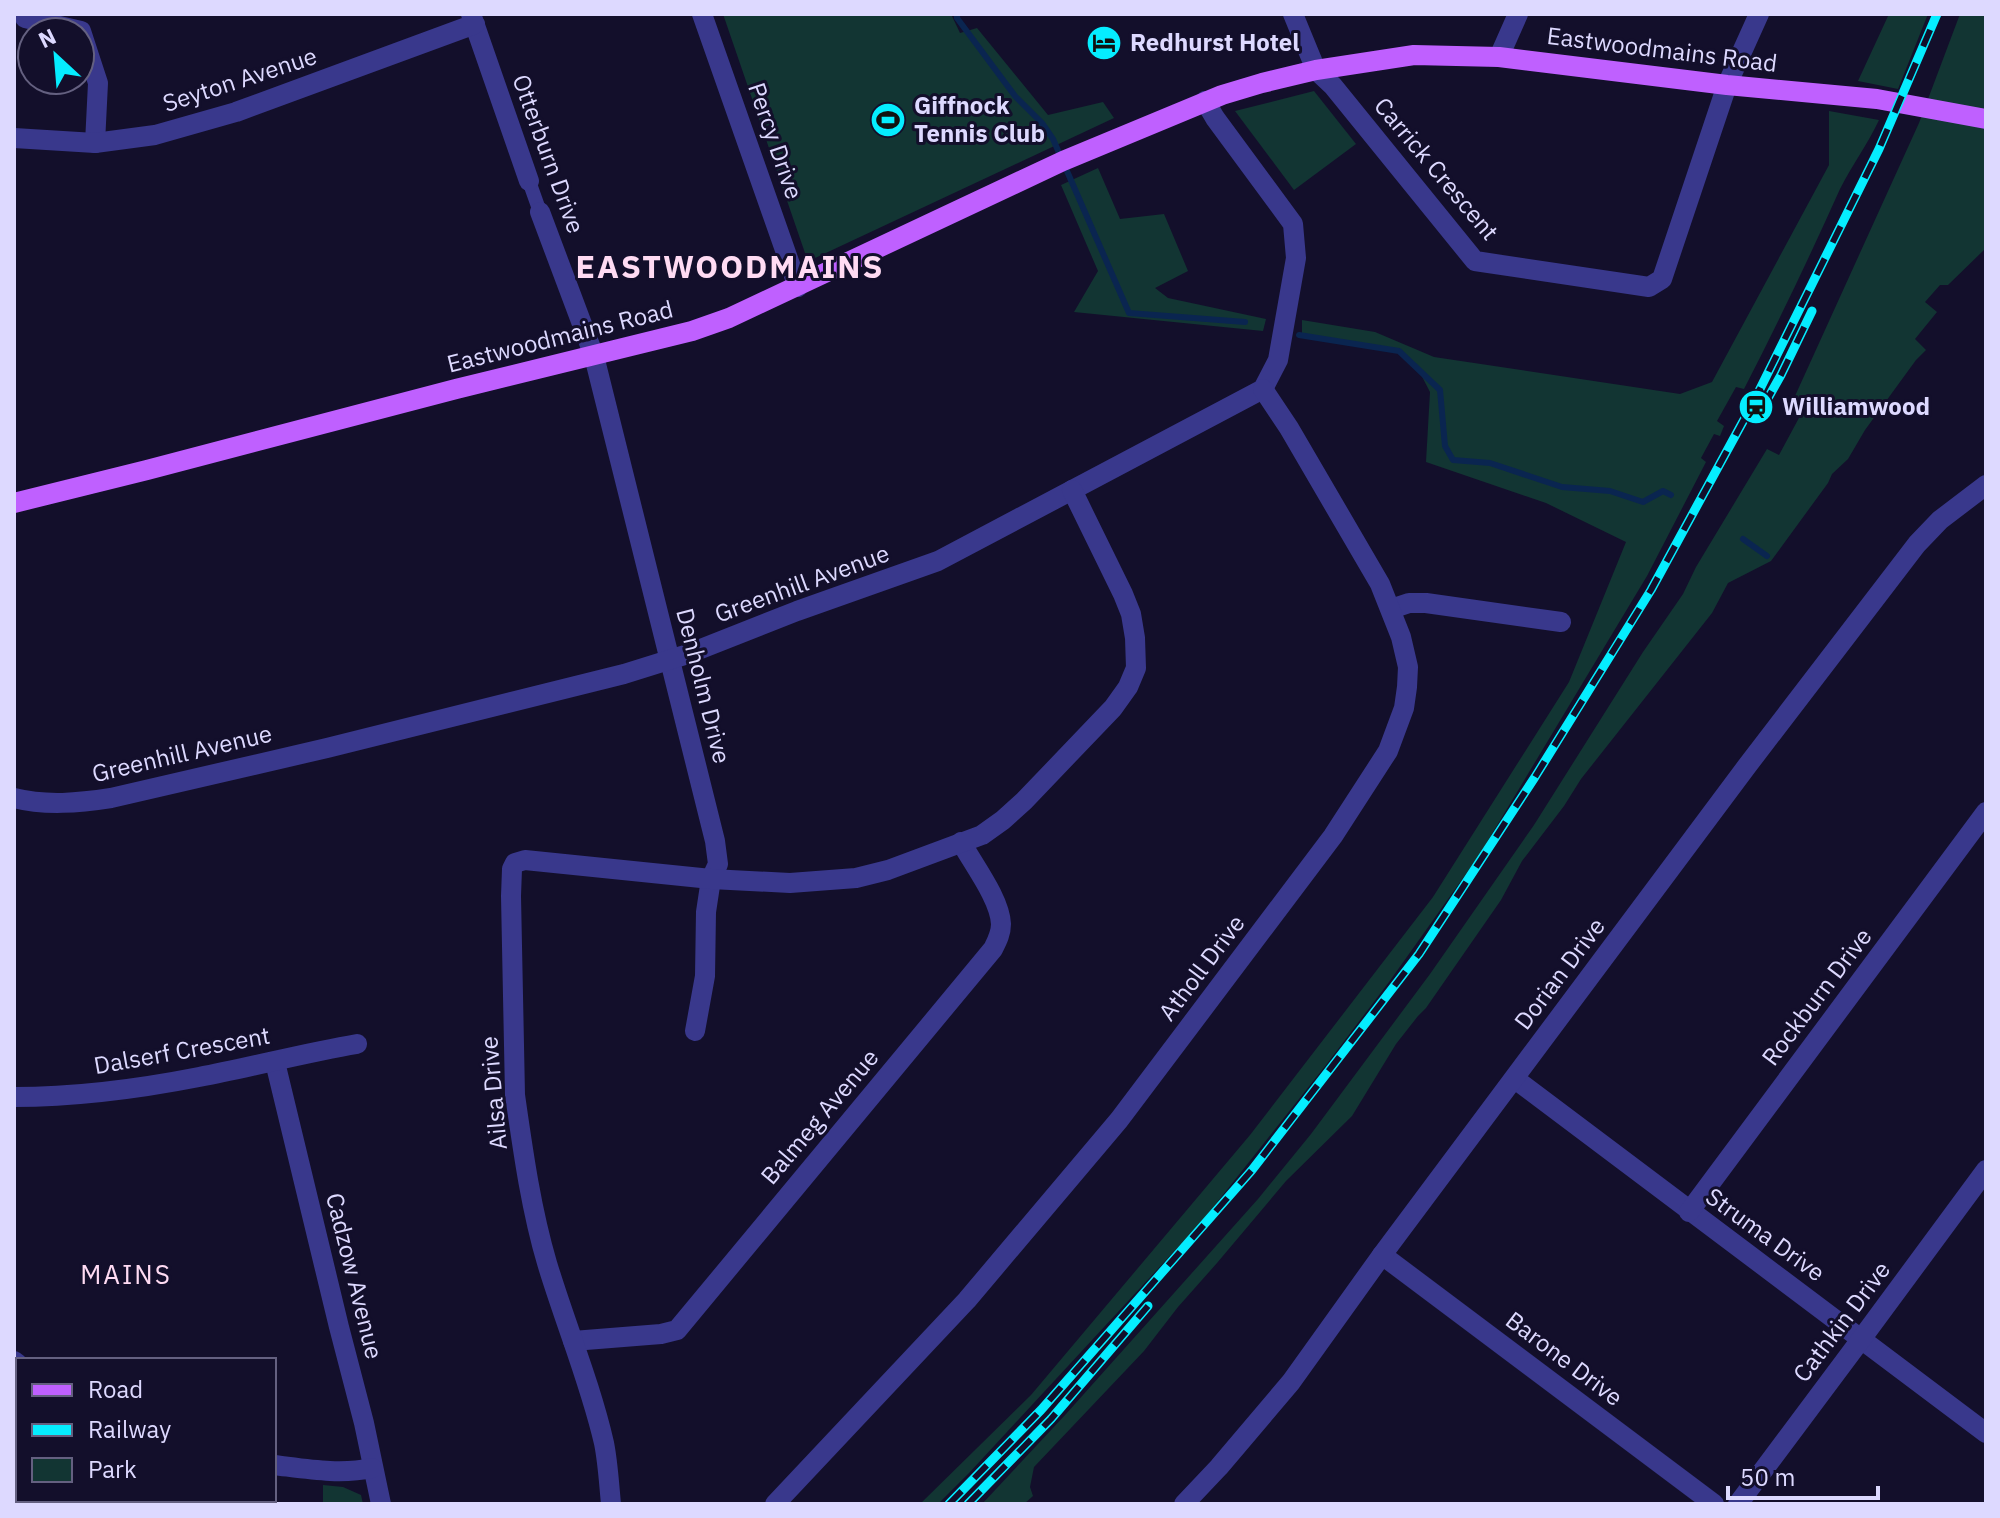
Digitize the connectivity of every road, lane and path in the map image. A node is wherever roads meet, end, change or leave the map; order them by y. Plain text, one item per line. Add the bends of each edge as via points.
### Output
1 (702, 14) edge
2 (1293, 14) edge
3 (1518, 14) edge
4 (1759, 14) edge
5 (473, 19) edge
6 (1499, 57) junction
7 (1316, 70) junction
8 (96, 77) edge
9 (1727, 85) junction
10 (1205, 101) junction
11 (1986, 119) edge
12 (14, 138) edge
13 (95, 143) junction
14 (529, 181) joint
15 (540, 212) joint
16 (798, 287) junction
17 (594, 356) junction
18 (1263, 389) junction
19 (1986, 485) edge
20 (1072, 490) junction
21 (14, 503) edge
22 (1391, 609) junction
23 (1561, 622) dead end
24 (671, 660) junction
25 (14, 798) edge
26 (1986, 812) edge
27 (961, 842) junction
28 (711, 879) junction
29 (695, 1031) dead end
30 (357, 1044) dead end
31 (275, 1062) junction
32 (1515, 1079) junction
33 (14, 1097) edge
34 (1986, 1170) edge
35 (1689, 1212) junction
36 (1382, 1255) junction
37 (1862, 1338) junction
38 (573, 1341) junction
39 (1986, 1433) edge
40 (276, 1465) edge
41 (372, 1468) junction
42 (381, 1504) edge
43 (611, 1504) edge
44 (775, 1504) edge
45 (1184, 1504) edge
46 (1714, 1504) edge
47 (1738, 1504) edge

1 - 16 street, Percy Drive
2 - 7 street
3 - 6 street
4 - 9 street, Carrick Crescent
5 - 13 street, Seyton Avenue via 236,112 155,135
5 - 14 street, Otterburn Drive
6 - 7 main road, Eastwoodmains Road via 1414,55
6 - 9 main road, Eastwoodmains Road
7 - 9 street, Carrick Crescent via 1475,261 1649,287 1662,279
7 - 10 main road, Eastwoodmains Road
8 - 13 street
9 - 11 main road, Eastwoodmains Road via 1877,99
10 - 16 main road, Eastwoodmains Road via 1063,161
10 - 18 street via 1293,224 1296,258 1281,346
12 - 13 street, Seyton Avenue
14 - 15 street, Otterburn Drive
15 - 17 street, Otterburn Drive
16 - 17 main road, Eastwoodmains Road via 692,331
17 - 21 main road, Eastwoodmains Road
17 - 24 street, Denholm Drive
18 - 20 street, Greenhill Avenue
18 - 22 street, Atholl Drive
19 - 32 street, Dorian Drive via 1917,544
20 - 24 street, Greenhill Avenue via 938,561
20 - 27 street via 1131,614 1136,668 1113,708 1024,801 982,835
22 - 23 street via 1426,603
22 - 44 street, Atholl Drive via 1408,667 1404,708 1388,751 1333,836 1119,1120 1009,1252
24 - 25 street, Greenhill Avenue via 111,798 55,804
24 - 28 street, Denholm Drive via 715,841 718,864
26 - 35 street, Rockburn Drive
27 - 28 street via 856,878 790,883
27 - 38 street, Balmeg Avenue via 1001,920 993,949 677,1330
28 - 29 street, Denholm Drive via 705,976
28 - 38 street, Ailsa Drive via 525,860 512,869 515,1095 541,1241
30 - 31 street, Dalserf Crescent
31 - 33 street, Dalserf Crescent via 139,1087
31 - 41 street, Cadzow Avenue
32 - 35 street, Struma Drive
32 - 36 street, Dorian Drive
34 - 37 street, Cathkin Drive
35 - 37 street, Struma Drive
36 - 45 street, Dorian Drive via 1291,1382
36 - 46 street, Barone Drive
37 - 39 street, Struma Drive
37 - 47 street, Cathkin Drive
38 - 43 street, Ailsa Drive via 605,1447
40 - 41 street via 354,1472
41 - 42 street, Cadzow Avenue

